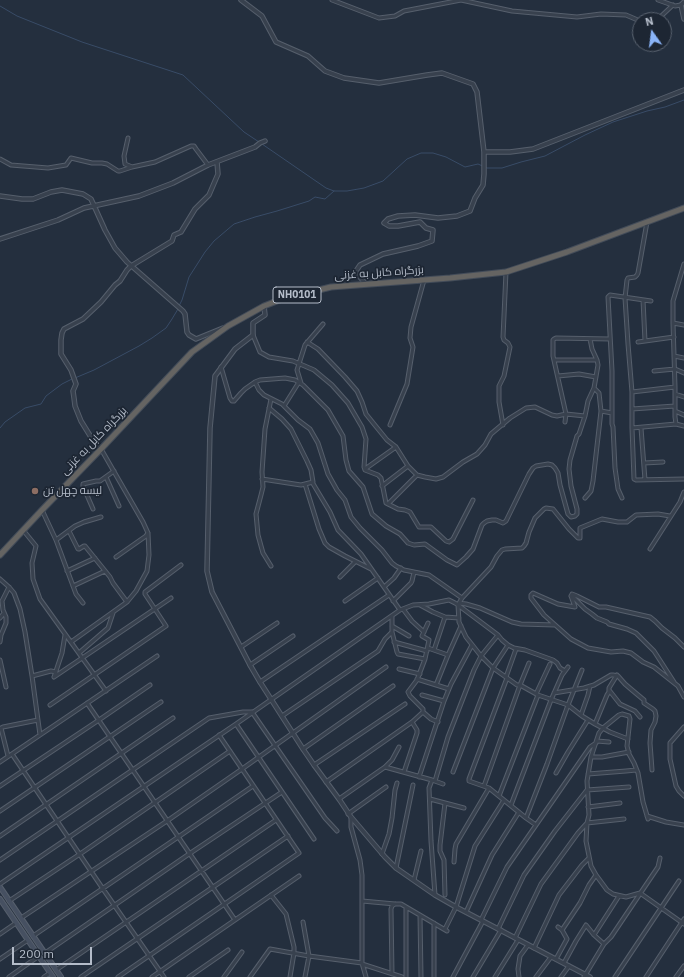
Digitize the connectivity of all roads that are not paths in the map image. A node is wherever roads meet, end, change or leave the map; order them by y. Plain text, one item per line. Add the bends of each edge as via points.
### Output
1 (241, 0) edge
2 (332, 0) edge
3 (658, 0) edge
4 (674, 5) junction
5 (683, 6) edge
6 (666, 12) edge
7 (632, 18) edge
8 (684, 19) edge
9 (684, 90) edge
10 (128, 138) dead end
11 (265, 141) dead end
12 (484, 152) junction
13 (0, 159) edge
14 (217, 162) junction
15 (208, 165) junction
16 (132, 167) junction
17 (0, 196) edge
18 (95, 206) junction
19 (684, 208) edge
20 (647, 222) junction
21 (0, 239) edge
22 (684, 264) edge
23 (130, 266) junction
24 (506, 272) junction
25 (424, 280) junction
26 (366, 284) junction
27 (625, 298) junction
28 (643, 300) junction
29 (651, 301) dead end
30 (264, 306) junction
31 (673, 323) junction
32 (323, 324) dead end
33 (684, 324) edge
34 (228, 326) junction
35 (253, 335) junction
36 (674, 337) junction
37 (590, 339) junction
38 (610, 339) junction
39 (646, 341) junction
40 (307, 342) junction
41 (638, 342) dead end
42 (674, 356) junction
43 (684, 358) edge
44 (554, 360) junction
45 (597, 360) junction
46 (299, 363) junction
47 (221, 367) junction
48 (675, 369) junction
49 (654, 371) dead end
50 (684, 373) edge
51 (558, 376) junction
52 (596, 377) junction
53 (255, 382) junction
54 (300, 383) junction
55 (675, 387) junction
56 (594, 388) junction
57 (632, 392) junction
58 (675, 394) junction
59 (684, 397) edge
60 (271, 399) junction
61 (284, 406) junction
62 (675, 406) junction
63 (269, 408) junction
64 (632, 409) junction
65 (601, 411) junction
66 (675, 411) junction
67 (612, 413) junction
68 (566, 414) junction
69 (684, 415) edge
70 (585, 416) junction
71 (565, 422) dead end
72 (676, 424) junction
73 (390, 425) dead end
74 (503, 425) junction
75 (684, 426) edge
76 (632, 428) junction
77 (641, 428) junction
78 (396, 447) junction
79 (101, 449) junction
80 (663, 462) dead end
81 (644, 463) junction
82 (408, 466) junction
83 (365, 469) junction
84 (114, 471) junction
85 (417, 475) junction
86 (106, 477) junction
87 (262, 479) junction
88 (684, 479) edge
89 (645, 480) junction
90 (312, 482) junction
91 (305, 484) junction
92 (382, 486) junction
93 (684, 492) edge
94 (585, 498) dead end
95 (622, 498) dead end
96 (473, 500) dead end
97 (388, 504) junction
98 (119, 506) dead end
99 (93, 509) dead end
100 (42, 510) junction
101 (101, 516) dead end
102 (670, 516) junction
103 (23, 530) junction
104 (69, 531) junction
105 (148, 533) junction
106 (56, 540) junction
107 (650, 549) dead end
108 (0, 555) edge
109 (116, 557) dead end
110 (95, 558) junction
111 (356, 562) junction
112 (181, 565) dead end
113 (271, 566) dead end
114 (401, 568) junction
115 (371, 569) junction
116 (67, 571) junction
117 (105, 571) junction
118 (414, 572) junction
119 (340, 577) dead end
120 (378, 578) junction
121 (0, 579) edge
122 (73, 586) junction
123 (9, 587) junction
124 (384, 587) junction
125 (389, 595) junction
126 (572, 596) junction
127 (171, 598) dead end
128 (462, 598) junction
129 (345, 601) dead end
130 (393, 601) junction
131 (127, 602) junction
132 (83, 603) dead end
133 (459, 604) junction
134 (420, 605) junction
135 (155, 609) junction
136 (401, 610) junction
137 (4, 613) junction
138 (112, 613) junction
139 (392, 616) junction
140 (445, 617) junction
141 (0, 618) edge
142 (459, 618) junction
143 (277, 623) dead end
144 (428, 623) dead end
145 (555, 625) junction
146 (392, 626) junction
147 (461, 626) junction
148 (392, 632) junction
149 (424, 632) junction
150 (65, 634) junction
151 (498, 635) junction
152 (293, 636) dead end
153 (409, 636) dead end
154 (0, 642) edge
155 (71, 642) junction
156 (394, 642) junction
157 (472, 645) junction
158 (508, 645) junction
159 (241, 647) junction
160 (684, 647) edge
161 (427, 649) junction
162 (516, 649) junction
163 (434, 650) junction
164 (79, 653) junction
165 (448, 655) junction
166 (157, 656) dead end
167 (481, 656) junction
168 (83, 658) junction
169 (425, 659) junction
170 (0, 660) edge
171 (529, 663) dead end
172 (550, 664) dead end
173 (250, 665) junction
174 (386, 666) dead end
175 (568, 666) dead end
176 (493, 668) junction
177 (399, 669) dead end
178 (582, 670) dead end
179 (565, 671) junction
180 (56, 672) junction
181 (95, 674) junction
182 (420, 674) junction
183 (32, 676) junction
184 (617, 676) junction
185 (507, 678) junction
186 (417, 679) junction
187 (260, 682) junction
188 (150, 685) dead end
189 (436, 685) junction
190 (520, 685) junction
191 (393, 686) dead end
192 (590, 686) junction
193 (678, 686) junction
194 (6, 687) dead end
195 (449, 689) junction
196 (574, 689) junction
197 (609, 690) junction
198 (106, 691) junction
199 (554, 693) junction
200 (537, 694) junction
201 (422, 695) dead end
202 (684, 697) edge
203 (271, 700) junction
204 (551, 700) junction
205 (444, 701) junction
206 (161, 702) dead end
207 (87, 703) junction
208 (405, 704) dead end
209 (50, 705) dead end
210 (568, 705) junction
211 (252, 712) junction
212 (423, 712) junction
213 (581, 715) junction
214 (282, 716) junction
215 (173, 718) dead end
216 (640, 718) dead end
217 (38, 720) junction
218 (99, 720) junction
219 (588, 720) junction
220 (412, 722) junction
221 (438, 722) junction
222 (236, 724) junction
223 (595, 724) junction
224 (684, 727) edge
225 (603, 728) junction
226 (1, 730) edge
227 (293, 733) junction
228 (40, 735) junction
229 (219, 735) junction
230 (110, 736) junction
231 (628, 739) junction
232 (596, 742) junction
233 (609, 742) dead end
234 (275, 746) junction
235 (399, 747) dead end
236 (303, 749) junction
237 (230, 751) junction
238 (629, 752) junction
239 (121, 753) junction
240 (12, 754) junction
241 (8, 756) junction
242 (258, 757) junction
243 (591, 757) junction
244 (0, 762) edge
245 (314, 765) junction
246 (385, 767) junction
247 (242, 769) junction
248 (24, 770) junction
249 (132, 770) junction
250 (636, 770) junction
251 (652, 770) dead end
252 (404, 772) junction
253 (453, 772) dead end
254 (556, 774) dead end
255 (588, 774) junction
256 (419, 777) junction
257 (433, 781) junction
258 (326, 782) junction
259 (397, 783) dead end
260 (443, 784) dead end
261 (413, 785) dead end
262 (0, 786) edge
263 (144, 786) junction
264 (253, 786) junction
265 (484, 786) junction
266 (35, 787) junction
267 (629, 787) dead end
268 (386, 788) dead end
269 (489, 788) junction
270 (587, 790) junction
271 (282, 792) junction
272 (499, 796) junction
273 (684, 796) edge
274 (339, 799) junction
275 (430, 799) junction
276 (504, 800) junction
277 (155, 803) junction
278 (265, 803) junction
279 (445, 803) junction
280 (46, 804) junction
281 (620, 804) dead end
282 (511, 805) junction
283 (588, 807) junction
284 (464, 808) dead end
285 (0, 811) edge
286 (518, 812) junction
287 (350, 816) junction
288 (526, 818) junction
289 (624, 819) dead end
290 (167, 820) junction
291 (276, 820) junction
292 (57, 821) junction
293 (587, 823) junction
294 (536, 825) junction
295 (684, 825) edge
296 (337, 831) dead end
297 (0, 836) edge
298 (288, 836) junction
299 (178, 837) junction
300 (69, 838) junction
301 (314, 839) dead end
302 (421, 851) dead end
303 (80, 854) junction
304 (189, 854) junction
305 (382, 854) junction
306 (589, 858) junction
307 (660, 858) dead end
308 (0, 860) edge
309 (454, 862) dead end
310 (396, 868) junction
311 (91, 871) junction
312 (201, 871) junction
313 (596, 875) junction
314 (299, 876) dead end
315 (414, 880) junction
316 (679, 881) dead end
317 (0, 884) edge
318 (0, 887) edge
319 (213, 888) junction
320 (103, 889) junction
321 (640, 893) junction
322 (271, 895) junction
323 (435, 895) junction
324 (445, 895) dead end
325 (619, 896) junction
326 (0, 899) edge
327 (9, 901) junction
328 (362, 901) junction
329 (224, 904) junction
330 (395, 904) junction
331 (2, 906) edge
332 (115, 906) junction
333 (456, 907) junction
334 (406, 908) junction
335 (660, 908) junction
336 (466, 912) junction
337 (420, 915) junction
338 (21, 918) junction
339 (684, 919) edge
340 (235, 920) junction
341 (482, 921) junction
342 (126, 922) junction
343 (303, 922) dead end
344 (16, 923) junction
345 (434, 923) junction
346 (683, 923) edge
347 (558, 927) dead end
348 (500, 930) junction
349 (562, 930) junction
350 (0, 934) edge
351 (594, 935) junction
352 (34, 936) junction
353 (138, 939) junction
354 (517, 939) junction
355 (28, 940) junction
356 (604, 944) junction
357 (528, 945) junction
358 (534, 948) junction
359 (228, 950) dead end
360 (242, 952) dead end
361 (45, 953) junction
362 (294, 953) junction
363 (39, 956) junction
364 (149, 956) junction
365 (309, 956) junction
366 (551, 957) junction
367 (0, 959) edge
368 (556, 959) junction
369 (362, 963) junction
370 (564, 964) junction
371 (569, 966) junction
372 (684, 966) edge
373 (56, 970) junction
374 (160, 971) junction
375 (50, 973) junction
376 (392, 974) junction
377 (584, 976) edge
378 (9, 977) edge
379 (44, 977) edge
380 (53, 977) edge
381 (60, 977) edge
382 (81, 977) edge
383 (118, 977) edge
384 (152, 977) edge
385 (164, 977) edge
386 (189, 977) edge
387 (224, 977) edge
388 (250, 977) edge
389 (290, 977) edge
390 (305, 977) edge
391 (366, 977) edge
392 (402, 977) edge
393 (406, 977) edge
394 (421, 977) edge
395 (434, 977) edge
396 (452, 977) edge
397 (473, 977) edge
398 (495, 977) edge
399 (519, 977) edge
400 (536, 977) edge
401 (561, 977) edge
402 (590, 977) edge
403 (615, 977) edge
404 (646, 977) edge
405 (676, 977) edge

1 - 12 street via 262,16 276,42 308,56 325,72 344,78 379,83 442,73 473,84 477,92
2 - 7 street via 379,18 461,0 512,11 577,17 601,14
3 - 4 street
4 - 5 street
4 - 6 street
5 - 8 street
9 - 12 street via 533,149
10 - 16 street via 124,156 126,164
11 - 14 street
12 - 26 street via 483,184 470,211 457,216 438,218 409,215 388,219 384,223 389,226 420,222 433,230 432,241 383,254 360,264 356,271
13 - 16 street via 11,165 48,168 66,165 71,158 92,163 102,162 118,171
14 - 15 street
14 - 23 street via 218,174 209,195 195,209 181,232 174,235 172,241
15 - 16 street via 196,148 191,146 155,162
15 - 18 street via 173,183 139,196
17 - 18 street via 33,199 62,190 83,194 91,199
18 - 21 street
18 - 23 street via 115,248
19 - 20 highway, بزرگراه کابل به غزنی / NH0101
20 - 24 highway, بزرگراه کابل به غزنی / NH0101
20 - 27 street via 638,273 635,277 628,278
22 - 31 street via 673,301
23 - 34 street via 183,311 189,335 196,339
23 - 79 street via 101,302 83,319 64,329 62,333 61,354 76,384 73,391 81,421
24 - 25 highway, بزرگراه کابل به غزنی / NH0101
24 - 74 street via 503,337 510,347 504,376 499,386
25 - 26 highway, بزرگراه کابل به غزنی / NH0101
25 - 73 street via 411,327 410,338 413,347 407,384
26 - 30 highway, بزرگراه کابل به غزنی / NH0101 via 331,287
27 - 28 street
27 - 38 street via 609,296
27 - 57 street
28 - 29 street
28 - 39 street
30 - 34 highway, بزرگراه کابل به غزنی / NH0101
30 - 35 street via 265,315 253,323
31 - 33 street
31 - 36 street
32 - 40 street
34 - 79 highway, بزرگراه کابل به غزنی / NH0101 via 192,352
35 - 46 street via 260,352 269,357
35 - 47 street via 235,349
36 - 39 street
36 - 42 street
37 - 38 street
37 - 44 street via 554,339
37 - 45 street
38 - 67 street
39 - 41 street
40 - 46 street
40 - 78 street via 318,349 357,391 366,414
42 - 43 street
42 - 48 street
44 - 45 street
44 - 51 street
45 - 52 street
46 - 54 street via 297,371
46 - 83 street via 314,370 348,403 366,439
47 - 53 street via 232,401
47 - 159 street via 215,376 210,428 207,571 212,592
48 - 49 street
48 - 50 street
48 - 55 street
51 - 52 street via 579,374
51 - 68 street
52 - 56 street
53 - 54 street via 281,378
53 - 60 street via 259,390
54 - 61 street
54 - 70 street via 328,410 343,436 349,471 363,487 374,516 400,534 406,542 414,545 425,544 456,565 473,549 484,523 492,520 502,523 506,521 529,474 536,466 548,464 555,468 568,514 571,517 578,514 569,469
55 - 57 street
55 - 58 street
56 - 65 street via 599,393
56 - 70 street
57 - 64 street
58 - 59 street
58 - 62 street
60 - 61 street
60 - 63 street
61 - 114 street via 310,429 318,443 328,474 345,500 353,519 392,563
62 - 64 street
62 - 66 street
63 - 87 street via 264,437
63 - 90 street via 291,429 309,466
64 - 76 street
65 - 67 street
65 - 94 street via 592,486
66 - 69 street
66 - 72 street
67 - 95 street via 615,468
68 - 70 street
68 - 71 street
68 - 74 street via 557,416 535,407 526,408
72 - 75 street
72 - 77 street
74 - 85 street via 491,434 476,454 443,477 436,479
76 - 77 street
76 - 89 street via 634,479
77 - 81 street
78 - 82 street
78 - 83 street
79 - 84 street
79 - 100 highway, بزرگراه کابل به غزنی / NH0101
80 - 81 street
81 - 89 street
82 - 85 street
82 - 92 street
83 - 92 street via 381,478
84 - 86 street
84 - 105 street
85 - 97 street
86 - 98 street
86 - 99 street via 83,485
87 - 91 street
87 - 113 street via 256,520 263,553
88 - 89 street
90 - 91 street
90 - 115 street via 338,530 361,554
91 - 111 street via 323,540 329,547
92 - 97 street via 384,500
93 - 102 street
96 - 97 street via 449,542 431,527 419,527 410,512 398,510
100 - 103 highway, بزرگراه کابل به غزنی / NH0101
100 - 106 street
101 - 104 street
102 - 107 street
102 - 128 street via 636,515 627,522 602,519 580,528 578,538 553,509 544,509 535,518 524,546 502,550 491,567
103 - 108 highway, بزرگراه کابل به غزنی / NH0101
103 - 150 street via 36,546 32,563 33,579 40,599
104 - 106 street
104 - 110 street via 78,549 85,545
105 - 109 street
105 - 131 street via 147,571
106 - 116 street
110 - 116 street
110 - 117 street
111 - 115 street
111 - 119 street
112 - 135 street via 145,592
114 - 118 street
114 - 124 street
115 - 120 street
116 - 122 street
117 - 122 street
117 - 131 street
118 - 128 street via 429,576
118 - 130 street via 411,584
120 - 124 street
120 - 129 street
121 - 123 street
122 - 132 street
123 - 137 street via 2,601
123 - 183 street via 20,609
124 - 125 street
125 - 130 street
125 - 187 street
126 - 145 street via 575,607 558,604 533,593 531,595 544,615
126 - 160 street via 599,607 650,617
126 - 193 street via 597,618 636,633 654,651
127 - 135 street
128 - 133 street
130 - 136 street
131 - 138 street
133 - 134 street via 449,600
133 - 142 street
133 - 145 street via 480,608 521,624
133 - 151 street
134 - 136 street
134 - 140 street
135 - 168 street
135 - 181 street via 166,626
136 - 139 street
136 - 149 street
137 - 141 street
137 - 154 street via 6,623
138 - 155 street
138 - 164 street via 108,628
139 - 146 street
139 - 203 street
140 - 142 street
140 - 163 street
142 - 147 street
143 - 159 street
144 - 149 street
145 - 193 street via 571,639 588,648 631,653
146 - 148 street
146 - 153 street
147 - 157 street
147 - 165 street
148 - 156 street
148 - 214 street via 376,652
149 - 161 street via 422,636 429,640
150 - 155 street
150 - 180 street
151 - 158 street
151 - 167 street
152 - 173 street
155 - 164 street
156 - 161 street
156 - 169 street via 398,654
157 - 167 street
157 - 195 street
158 - 162 street
158 - 176 street
159 - 173 street
161 - 163 street
161 - 169 street
162 - 179 street via 553,660
162 - 185 street
163 - 165 street
164 - 168 street
165 - 189 street
166 - 198 street
167 - 176 street
167 - 257 street
168 - 180 street via 54,678
168 - 181 street
169 - 182 street
170 - 194 street
171 - 190 street
172 - 200 street
173 - 187 street
174 - 227 street
175 - 179 street
176 - 185 street
176 - 253 street
177 - 182 street
178 - 196 street
179 - 199 street
180 - 183 street
181 - 198 street
181 - 209 street
182 - 186 street
183 - 217 street
184 - 192 street via 611,675
184 - 197 street
184 - 251 street via 655,711 650,743
185 - 190 street
185 - 265 street via 469,779
186 - 189 street
186 - 212 street via 408,692
187 - 203 street
188 - 218 street
189 - 195 street
190 - 200 street
190 - 265 street
191 - 236 street
192 - 196 street
192 - 213 street
193 - 202 street
195 - 205 street
196 - 199 street
196 - 210 street
197 - 216 street via 620,704 635,711
197 - 223 street
198 - 207 street
199 - 204 street
200 - 204 street
200 - 272 street
201 - 205 street
203 - 211 street
203 - 214 street
204 - 210 street
204 - 282 street
205 - 221 street
206 - 230 street
207 - 218 street
207 - 228 street
208 - 245 street
210 - 213 street
210 - 288 street
211 - 222 street
211 - 234 street
211 - 249 street via 209,718
212 - 220 street
212 - 221 street
213 - 219 street
214 - 227 street
215 - 239 street
217 - 226 street via 3,727
217 - 228 street
218 - 230 street
218 - 248 street
219 - 223 street
219 - 254 street
220 - 252 street via 417,733
220 - 258 street
221 - 256 street
222 - 229 street
222 - 242 street
223 - 225 street
224 - 273 street via 670,743 670,759 676,786
225 - 231 street
225 - 231 street via 619,715 629,716
225 - 232 street
226 - 241 street
227 - 234 street
227 - 236 street
228 - 240 street
229 - 237 street
229 - 263 street
230 - 239 street
230 - 266 street
231 - 238 street
232 - 233 street
232 - 243 street
232 - 294 street
234 - 242 street
234 - 296 street via 325,818
235 - 246 street
236 - 245 street
237 - 247 street
237 - 277 street
238 - 243 street
238 - 250 street
239 - 249 street
239 - 280 street
240 - 241 street
240 - 248 street
241 - 244 street
242 - 247 street
242 - 271 street
243 - 255 street
245 - 258 street
246 - 252 street
246 - 274 street
247 - 264 street
247 - 290 street
248 - 262 street
248 - 266 street
249 - 263 street
249 - 292 street
250 - 255 street
250 - 295 street via 648,817
252 - 256 street
255 - 270 street
256 - 257 street
257 - 260 street
257 - 275 street via 429,788
258 - 274 street
259 - 305 street via 389,834
261 - 310 street
263 - 277 street
263 - 300 street
264 - 278 street
264 - 299 street
265 - 269 street
266 - 280 street
266 - 285 street
267 - 270 street
268 - 287 street
269 - 272 street
269 - 309 street via 456,844
270 - 283 street
270 - 348 street via 524,875
271 - 278 street
271 - 301 street
272 - 276 street
274 - 287 street
275 - 279 street
275 - 323 street via 430,841
276 - 282 street
276 - 333 street via 475,846
277 - 290 street
277 - 303 street
278 - 291 street
278 - 304 street
279 - 284 street
279 - 324 street via 440,845 444,860
280 - 292 street
280 - 297 street
281 - 283 street
282 - 286 street
283 - 293 street
286 - 288 street
286 - 336 street via 492,855
287 - 305 street
287 - 328 street via 360,860
288 - 294 street
289 - 293 street
290 - 299 street
290 - 311 street
291 - 298 street
291 - 312 street
292 - 300 street
292 - 308 street
293 - 306 street via 586,841
293 - 354 street via 542,884
294 - 341 street via 507,867
298 - 319 street
298 - 329 street via 299,852
299 - 304 street
299 - 320 street
300 - 303 street
300 - 317 street
302 - 315 street
303 - 311 street
303 - 327 street
304 - 312 street
304 - 332 street
305 - 310 street
306 - 313 street via 590,866
306 - 358 street via 559,896
307 - 321 street via 658,867
310 - 315 street
311 - 320 street
311 - 338 street
312 - 319 street
312 - 342 street
313 - 325 street via 607,890
313 - 349 street
314 - 322 street
315 - 323 street
316 - 335 street
318 - 327 main road
319 - 329 street
319 - 353 street
320 - 332 street
320 - 352 street
321 - 325 street
321 - 335 street
321 - 356 street
322 - 340 street
322 - 362 street via 286,914
323 - 333 street
325 - 351 street
326 - 331 main road
327 - 338 main road
328 - 330 street
328 - 369 street
329 - 340 street
329 - 364 street
330 - 334 street via 401,904
330 - 376 street via 391,908
331 - 344 main road
332 - 342 street
332 - 361 street
333 - 336 street
333 - 345 street via 446,930
334 - 337 street
334 - 393 street
335 - 346 street
335 - 403 street
336 - 341 street
337 - 345 street
337 - 394 street
338 - 352 main road
339 - 346 street
340 - 374 street
341 - 348 street
341 - 396 street
342 - 353 street
342 - 373 street
343 - 365 street
344 - 350 street
344 - 355 main road
345 - 395 street
346 - 404 street
347 - 349 street
348 - 354 street
348 - 397 street
349 - 368 street via 567,939
351 - 356 street
351 - 370 street via 586,925
352 - 361 main road
353 - 364 street
353 - 382 street
354 - 357 street
354 - 398 street
355 - 363 main road
355 - 367 street
356 - 377 street
357 - 358 street
357 - 399 street via 520,956
358 - 366 street
359 - 386 street
360 - 387 street
361 - 373 main road
362 - 365 street
362 - 388 street via 269,949
362 - 389 street
363 - 375 main road
363 - 378 street
364 - 374 street
364 - 383 street
365 - 369 street
365 - 390 street
366 - 368 street
366 - 400 street
368 - 370 street
369 - 376 street
369 - 391 street
370 - 371 street
371 - 377 street
371 - 401 street
372 - 405 street
373 - 381 main road
374 - 384 street
374 - 385 street
375 - 379 street
375 - 380 main road
376 - 392 street
377 - 402 street

